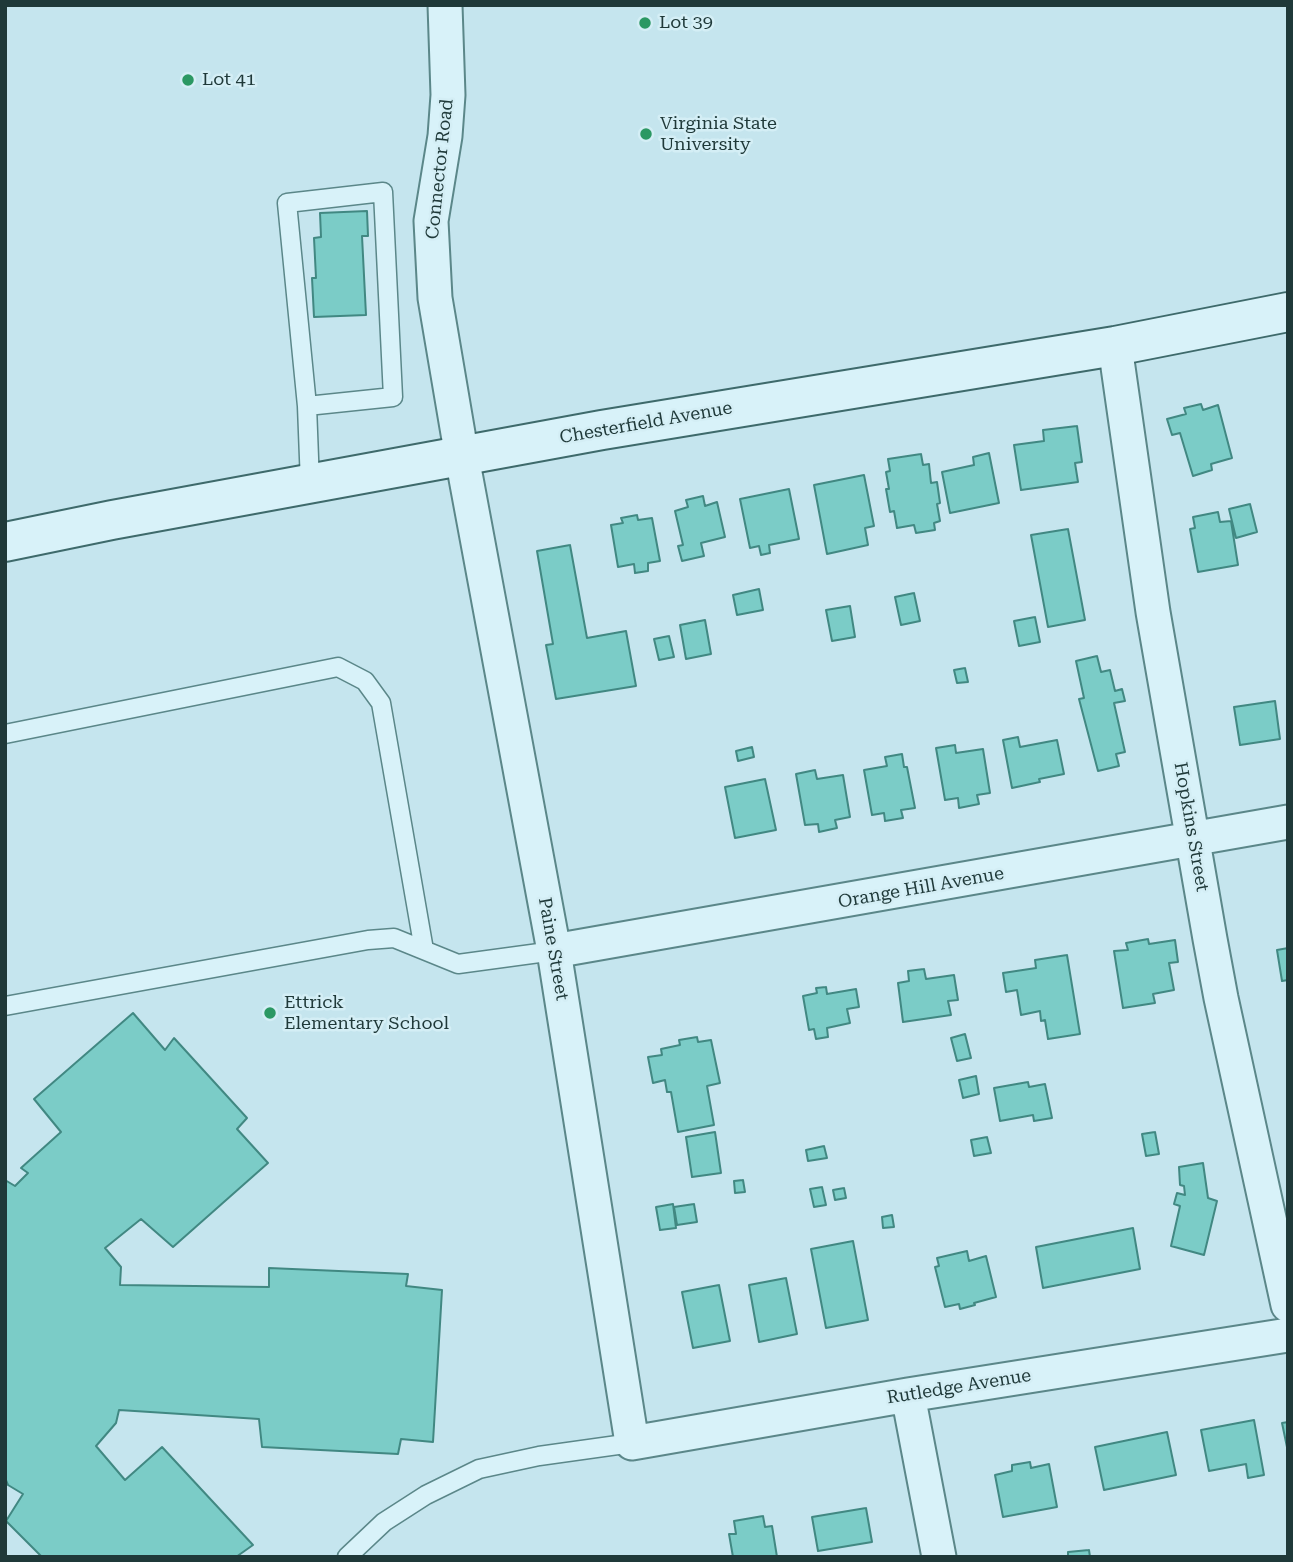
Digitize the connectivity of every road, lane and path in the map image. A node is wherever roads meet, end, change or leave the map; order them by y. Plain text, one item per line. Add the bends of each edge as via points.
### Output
1 (445, 5) edge
2 (1288, 312) edge
3 (1115, 346) junction
4 (307, 407) junction
5 (462, 457) junction
6 (310, 484) junction
7 (5, 542) edge
8 (5, 734) edge
9 (1288, 822) edge
10 (1193, 841) junction
11 (424, 950) junction
12 (554, 951) junction
13 (5, 1006) edge
14 (1288, 1305) edge
15 (1288, 1335) edge
16 (908, 1395) junction
17 (632, 1443) junction
18 (347, 1557) edge
19 (939, 1557) edge

1 - 5 street, Connector Road via 448,95 431,221 432,257
2 - 3 main road, Chesterfield Avenue
3 - 5 main road, Chesterfield Avenue
3 - 10 street, Hopkins Street via 1153,612
4 - 4 lane via 393,397 383,192 287,204
4 - 6 lane
5 - 6 main road, Chesterfield Avenue
5 - 12 street, Paine Street
6 - 7 main road, Chesterfield Avenue
8 - 11 lane via 338,667 365,681 381,703
9 - 10 street, Orange Hill Avenue
10 - 12 street, Orange Hill Avenue
10 - 14 street, Hopkins Street via 1221,998
11 - 12 lane via 458,964
11 - 13 lane via 394,938 368,940
12 - 17 street, Paine Street
15 - 16 street, Rutledge Avenue
16 - 17 street, Rutledge Avenue
16 - 19 street
17 - 18 lane via 479,1469 384,1522

